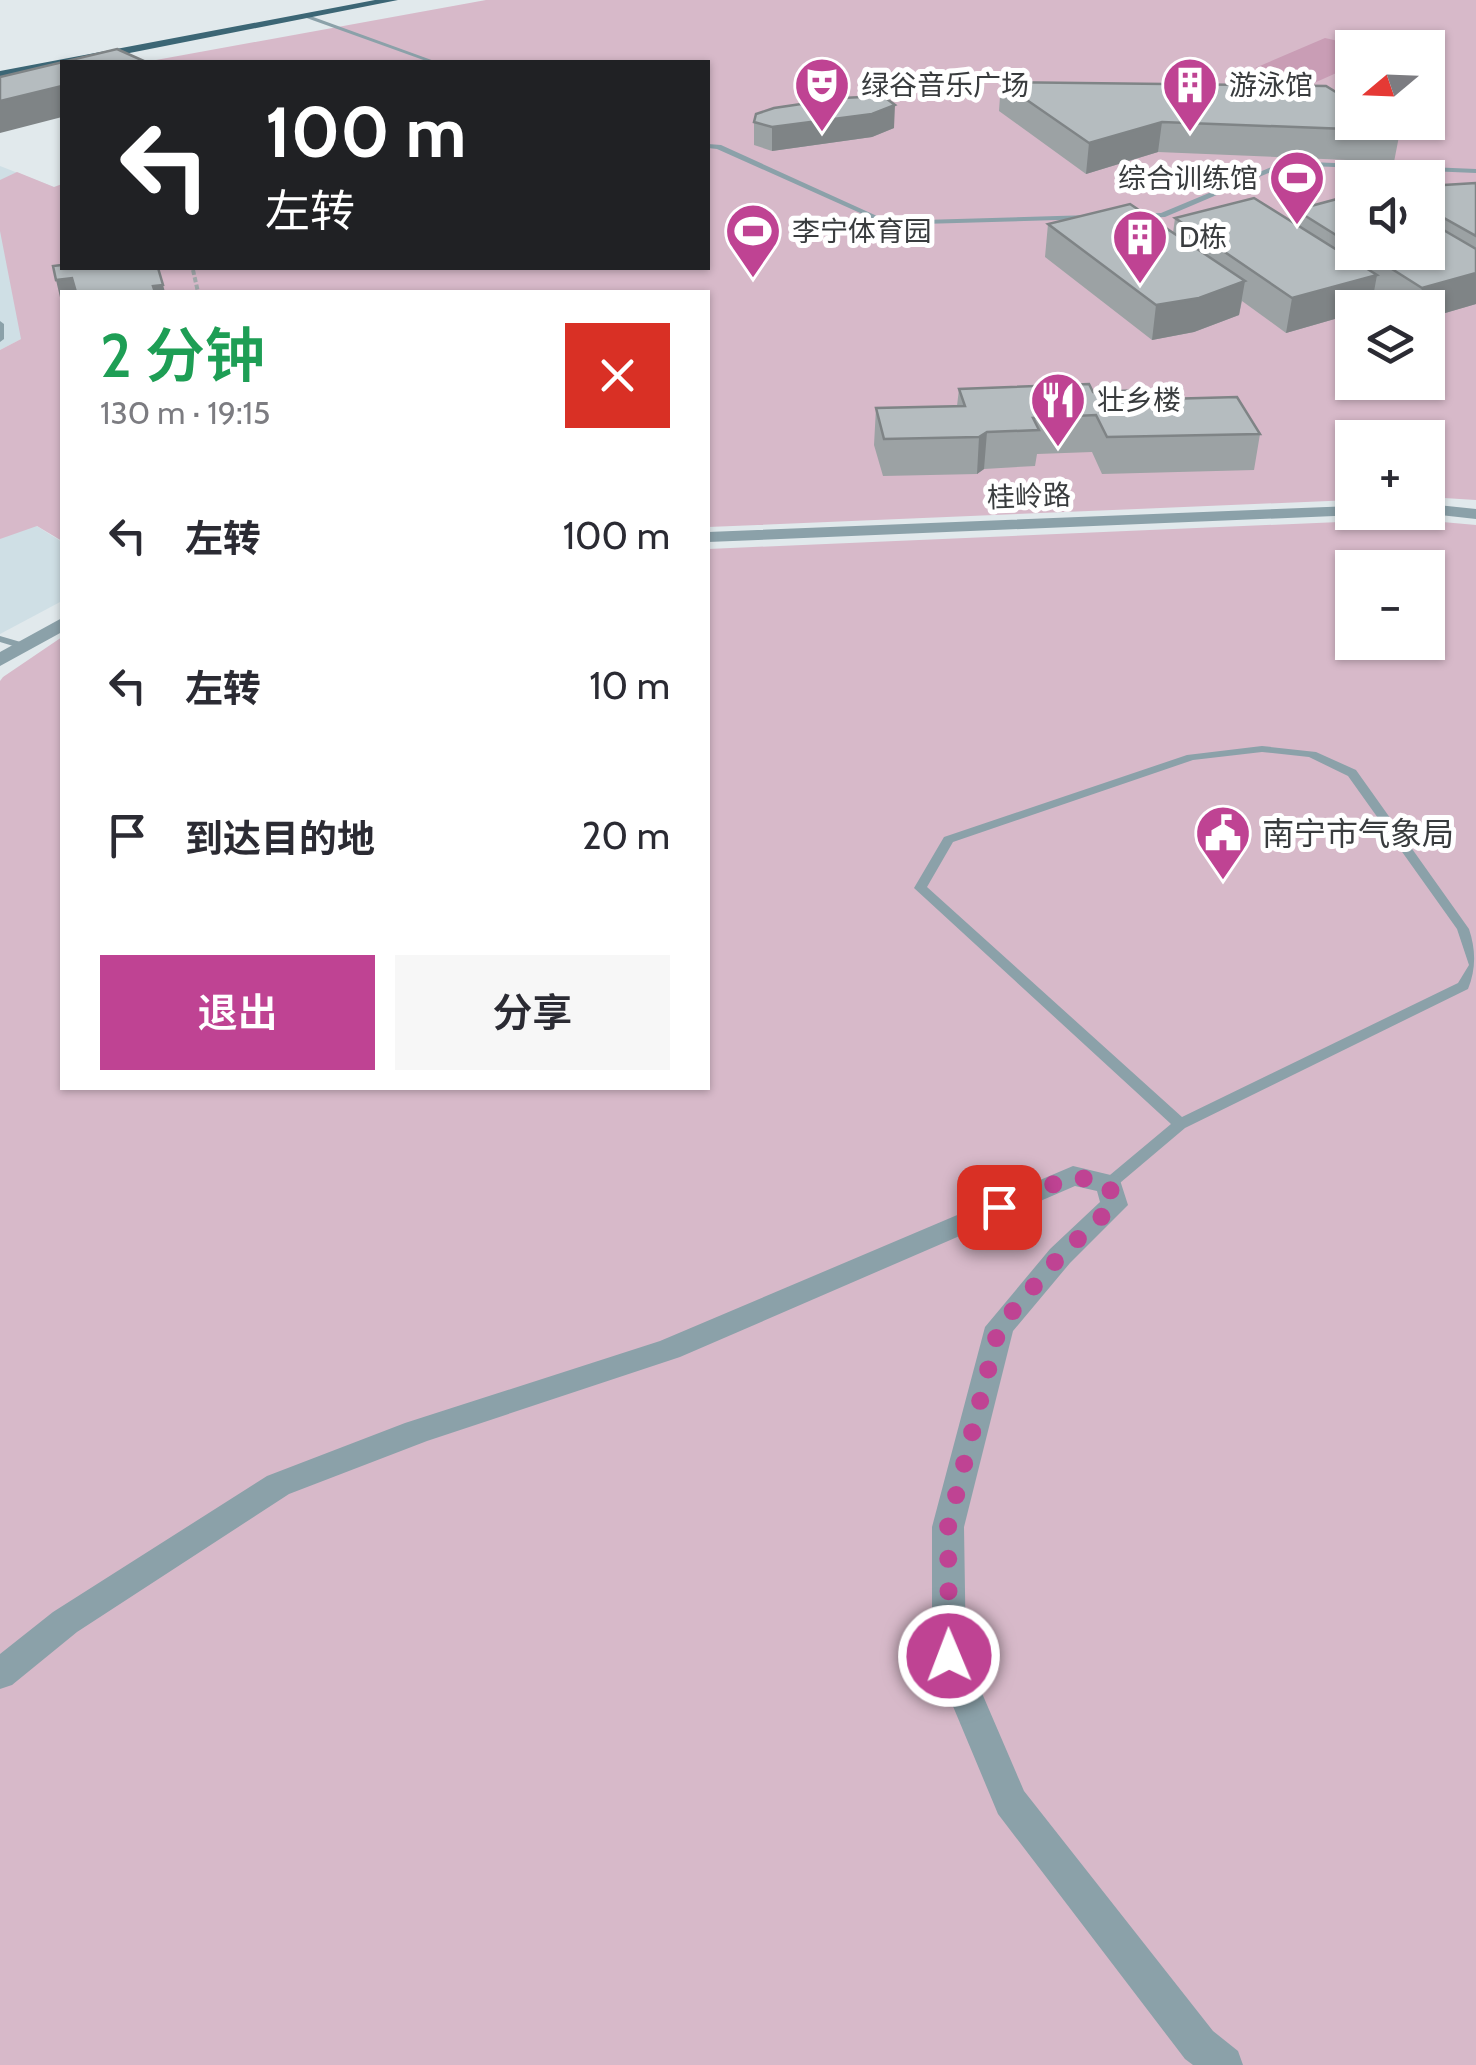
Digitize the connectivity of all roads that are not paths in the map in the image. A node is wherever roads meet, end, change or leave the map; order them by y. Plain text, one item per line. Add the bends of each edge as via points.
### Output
1 (332, 0) edge
2 (392, 0) edge
3 (303, 15) junction
4 (200, 22) dead end
5 (29, 54) dead end
6 (76, 60) edge
7 (428, 60) edge
8 (0, 61) edge
9 (60, 63) edge
10 (0, 75) edge
11 (710, 146) edge
12 (1476, 171) edge
13 (1122, 216) edge
14 (1103, 217) edge
15 (0, 324) edge
16 (0, 339) edge
17 (1445, 511) edge
18 (1335, 512) edge
19 (1476, 514) edge
20 (710, 537) edge
21 (60, 625) edge
22 (10, 642) edge
23 (0, 660) edge
24 (1476, 965) edge
25 (1180, 1124) junction
26 (1109, 1184) junction
27 (0, 1674) edge
28 (1224, 2065) edge

1 - 4 main road
2 - 3 main road
3 - 6 main road
3 - 7 lane
5 - 8 main road
9 - 10 main road
11 - 14 lane via 887,224
12 - 13 lane via 1286,164 1162,215
15 - 16 lane
17 - 19 street
18 - 20 street, 桂岭路
21 - 22 street
22 - 23 street
24 - 25 lane via 1463,986
24 - 25 lane via 1463,929 1352,773 1312,754 1262,749 1192,756 948,840 920,888
25 - 26 lane
26 - 27 street via 1073,1176 670,1349 278,1485 65,1622
26 - 28 street via 1114,1205 999,1327 948,1527 949,1656 1010,1802 1199,2045

